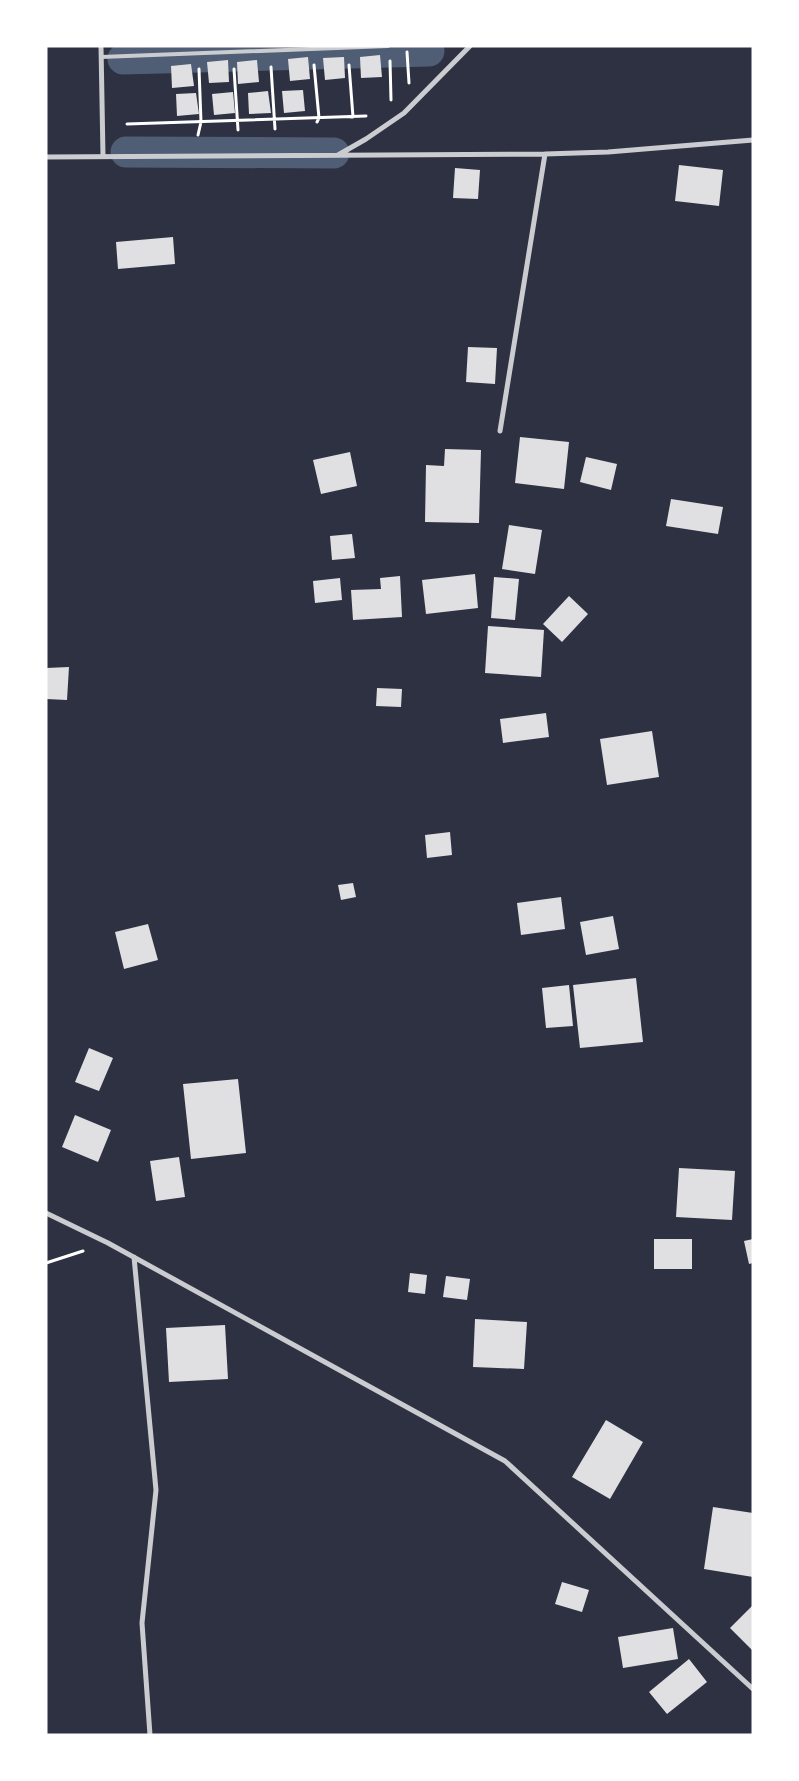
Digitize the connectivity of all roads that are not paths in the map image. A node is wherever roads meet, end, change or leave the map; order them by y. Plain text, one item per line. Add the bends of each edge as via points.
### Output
1 (101, 46) edge
2 (388, 46) edge
3 (470, 46) edge
4 (101, 57) junction
5 (753, 140) edge
6 (545, 154) junction
7 (103, 156) junction
8 (336, 156) junction
9 (46, 157) edge
10 (500, 431) dead end
11 (46, 1213) edge
12 (134, 1257) junction
13 (753, 1689) edge
14 (150, 1735) edge

1 - 4 street
2 - 4 lane
3 - 8 street via 404,113 366,140
4 - 7 street
5 - 6 street
6 - 8 street
6 - 10 street
7 - 8 street
7 - 9 street
11 - 12 street
12 - 13 street via 505,1460
12 - 14 street via 156,1490 142,1623

